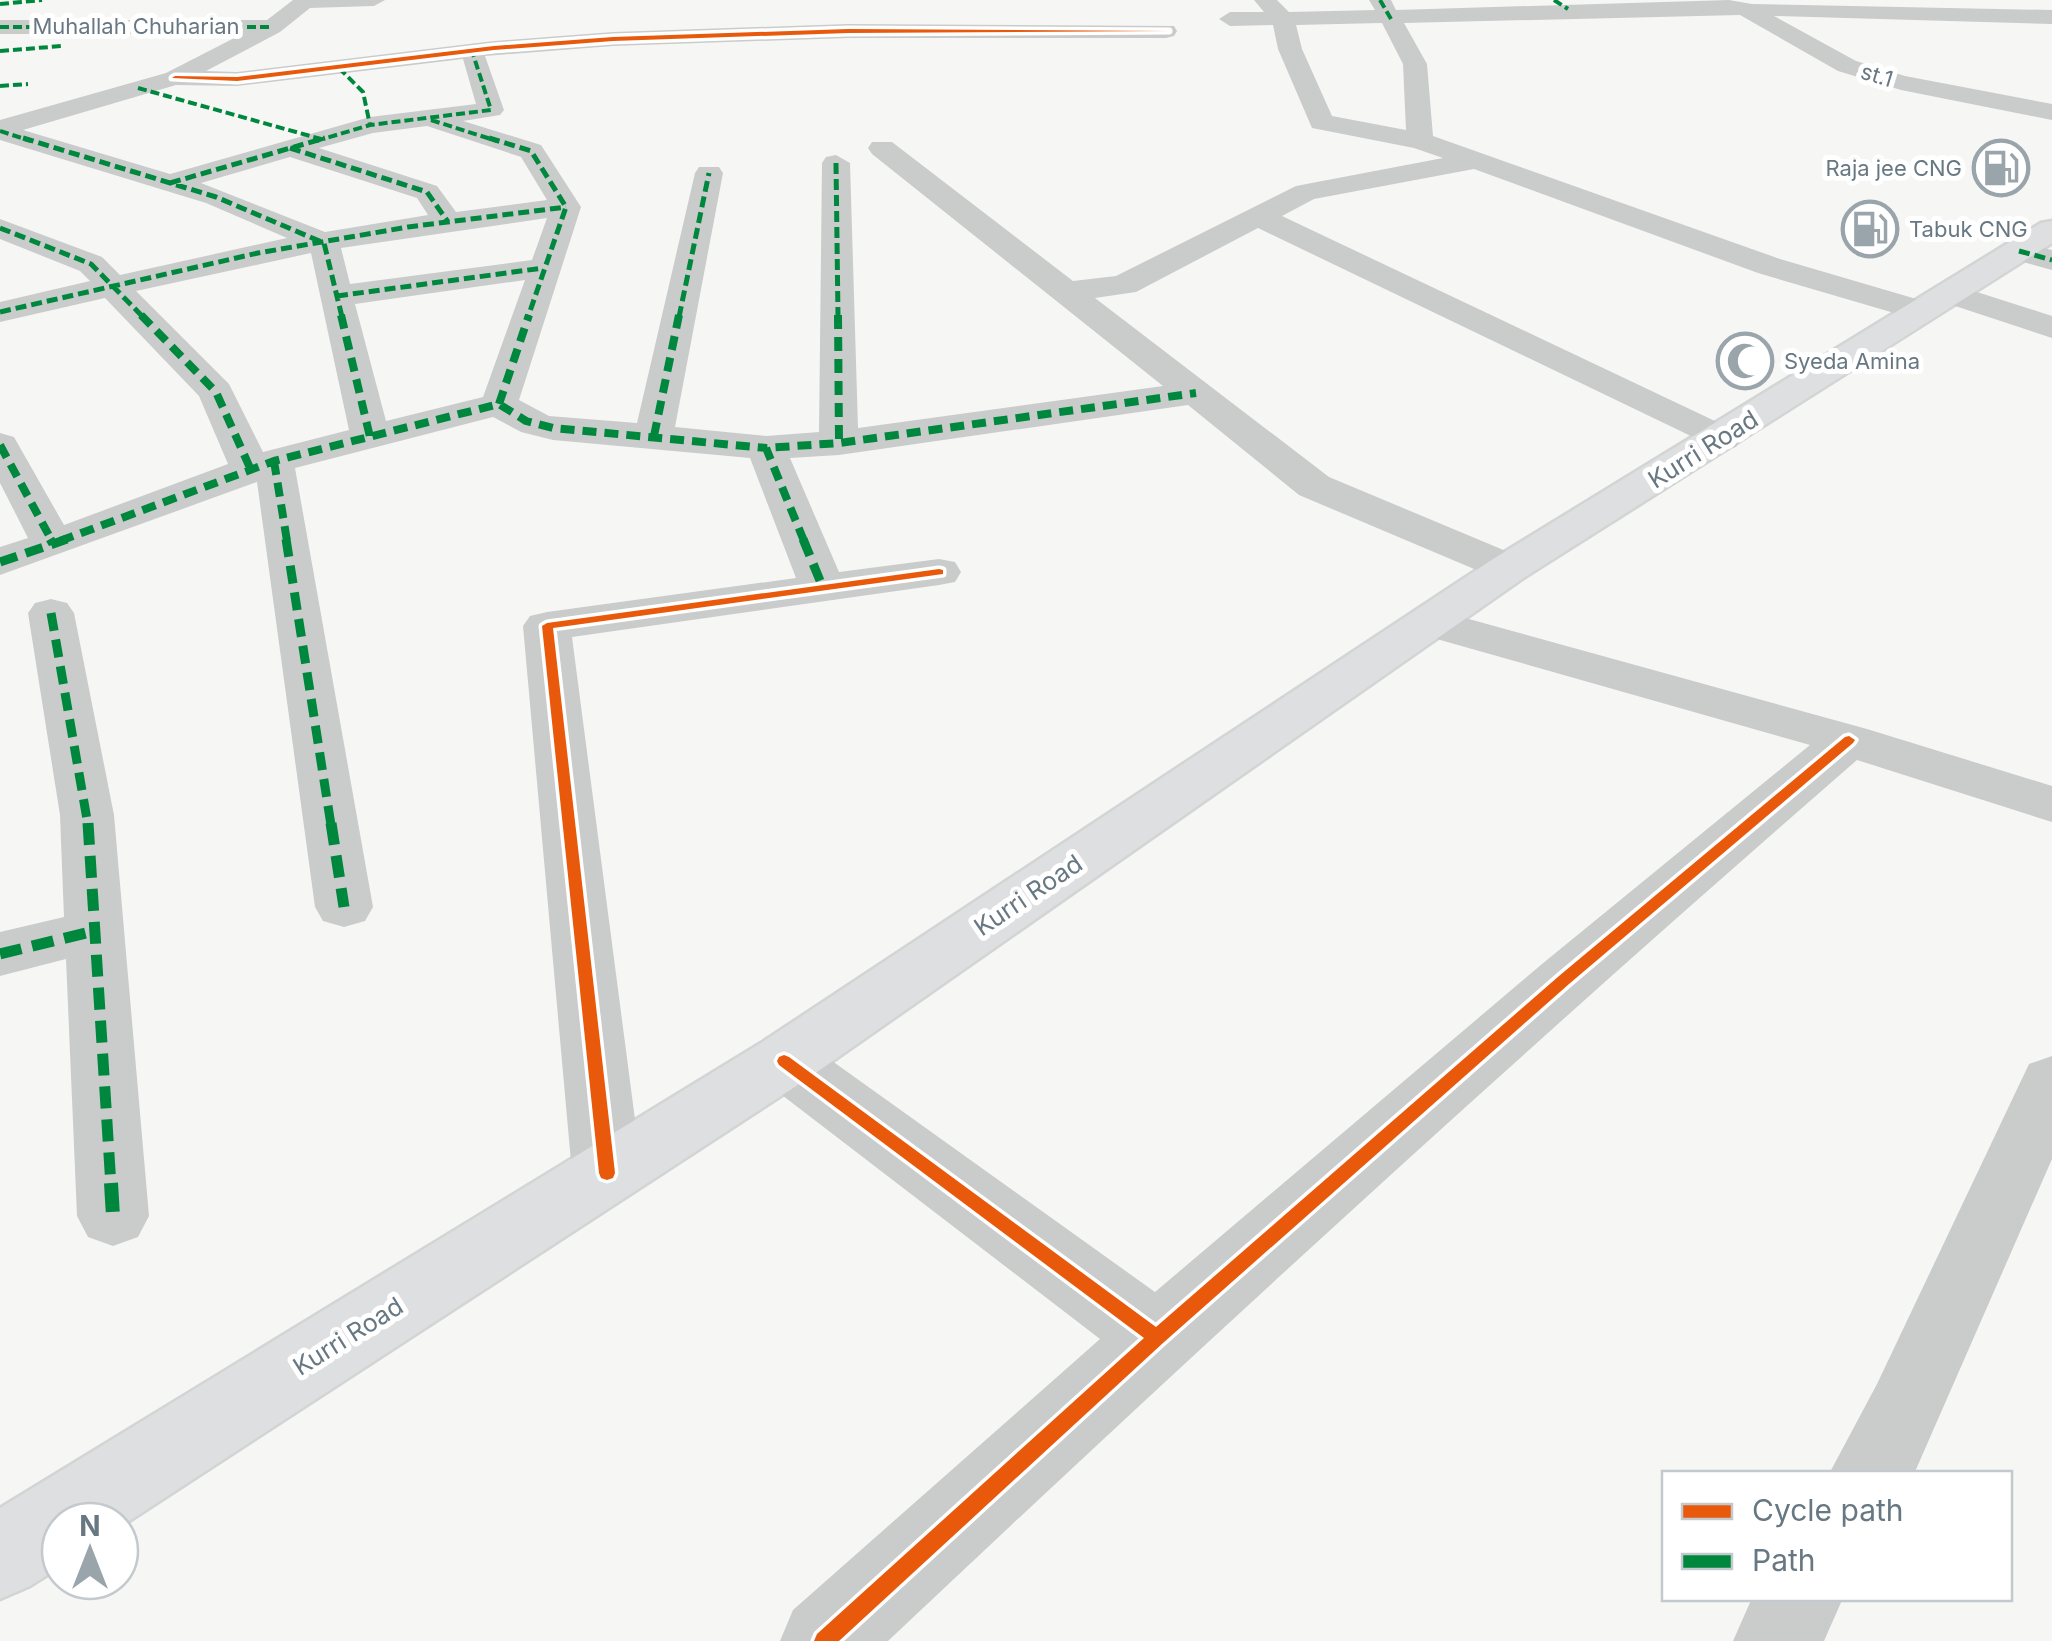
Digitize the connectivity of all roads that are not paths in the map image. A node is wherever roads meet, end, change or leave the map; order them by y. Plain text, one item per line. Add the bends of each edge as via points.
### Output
1 (374, 0) edge
2 (1144, 0) edge
3 (306, 1) edge
4 (39, 2) edge
5 (0, 4) edge
6 (1561, 5) edge
7 (1729, 5) edge
8 (1274, 10) edge
9 (1386, 10) edge
10 (2052, 17) edge
11 (1230, 20) dead end
12 (0, 27) edge
13 (272, 27) junction
14 (62, 46) dead end
15 (1258, 48) dead end
16 (1290, 50) junction
17 (0, 51) edge
18 (472, 51) junction
19 (336, 66) junction
20 (176, 78) junction
21 (28, 84) dead end
22 (0, 86) edge
23 (138, 88) junction
24 (2052, 112) edge
25 (424, 118) junction
26 (370, 125) junction
27 (0, 129) edge
28 (322, 139) junction
29 (1420, 141) junction
30 (290, 148) junction
31 (882, 148) dead end
32 (1478, 160) junction
33 (836, 163) dead end
34 (709, 173) dead end
35 (170, 183) junction
36 (566, 207) junction
37 (1257, 216) junction
38 (448, 222) junction
39 (0, 228) edge
40 (324, 243) junction
41 (2041, 247) edge
42 (543, 268) junction
43 (110, 287) junction
44 (1067, 292) junction
45 (337, 296) junction
46 (1935, 302) junction
47 (0, 312) edge
48 (2052, 328) edge
49 (1196, 393) junction
50 (499, 404) junction
51 (654, 436) junction
52 (370, 437) junction
53 (1722, 438) junction
54 (839, 443) junction
55 (0, 445) edge
56 (766, 448) junction
57 (262, 466) junction
58 (53, 544) junction
59 (0, 562) edge
60 (1509, 568) junction
61 (939, 572) dead end
62 (823, 588) junction
63 (51, 613) dead end
64 (1429, 622) junction
65 (1849, 740) junction
66 (2052, 804) edge
67 (344, 907) dead end
68 (94, 931) junction
69 (0, 954) edge
70 (784, 1061) junction
71 (2052, 1082) edge
72 (607, 1172) junction
73 (113, 1216) dead end
74 (1157, 1337) junction
75 (1872, 1471) edge
76 (0, 1556) edge
77 (1798, 1601) edge
78 (824, 1641) edge
79 (1777, 1641) edge

1 - 3 street
2 - 18 street via 1174,34 779,33
3 - 13 street
4 - 5 street
6 - 7 street
6 - 9 street
7 - 10 street
7 - 24 street, st.1 via 1848,66
8 - 9 street
8 - 11 street
8 - 16 street
9 - 29 street via 1414,64
12 - 13 street, Muhallah Chuharian
13 - 20 street
14 - 17 street
15 - 16 street
16 - 29 street via 1321,122
18 - 19 street
18 - 25 street via 491,110
19 - 20 street
19 - 26 street via 356,77 365,92
20 - 23 street
21 - 22 street
23 - 27 street
23 - 28 street
25 - 26 street
25 - 36 street via 531,151
26 - 28 street
27 - 35 street
28 - 30 street
29 - 32 street
30 - 35 street
30 - 38 street via 427,192
31 - 44 street
32 - 37 street via 1306,192
32 - 46 street via 1769,266
33 - 54 street
34 - 51 street
35 - 40 street
36 - 38 street
36 - 42 street
37 - 44 street via 1124,285
37 - 53 street
38 - 40 street
39 - 43 street via 90,264
40 - 43 street
40 - 45 street
41 - 46 main road, Kurri Road
42 - 45 street
42 - 50 street
43 - 47 street
43 - 57 street via 216,392
44 - 49 street
45 - 52 street
46 - 48 street
46 - 53 main road, Kurri Road
49 - 54 street
49 - 60 street via 1314,486
50 - 51 street via 535,428
50 - 52 street
51 - 56 street
52 - 57 street
53 - 60 main road, Kurri Road
54 - 56 street
55 - 58 street
56 - 62 street
57 - 58 street
57 - 67 street
58 - 59 street
60 - 64 main road, Kurri Road
61 - 62 street
62 - 72 street via 547,626
63 - 68 street via 87,815
64 - 65 street
64 - 70 main road, Kurri Road
65 - 66 street
65 - 74 street
68 - 69 street
68 - 73 street
70 - 72 main road, Kurri Road
70 - 74 street
71 - 75 street
72 - 76 main road, Kurri Road
74 - 78 street
77 - 79 street

